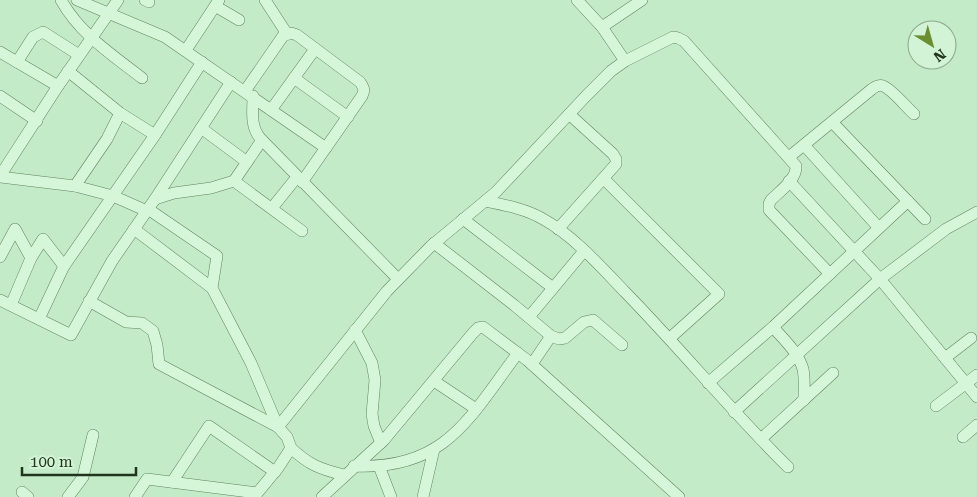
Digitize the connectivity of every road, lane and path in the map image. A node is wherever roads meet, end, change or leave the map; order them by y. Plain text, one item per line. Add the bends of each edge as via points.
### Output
1 (61, 0) edge
2 (77, 0) edge
3 (118, 0) edge
4 (265, 0) edge
5 (578, 0) edge
6 (642, 0) edge
7 (217, 3) edge
8 (110, 13) junction
9 (239, 20) dead end
10 (602, 28) junction
11 (287, 34) junction
12 (91, 39) junction
13 (315, 49) junction
14 (186, 50) junction
15 (0, 52) edge
16 (79, 56) junction
17 (17, 62) junction
18 (202, 62) junction
19 (625, 62) junction
20 (68, 71) junction
21 (142, 78) dead end
22 (294, 78) junction
23 (231, 82) junction
24 (58, 86) junction
25 (249, 94) junction
26 (0, 96) edge
27 (271, 110) junction
28 (120, 113) junction
29 (569, 114) junction
30 (914, 114) dead end
31 (348, 116) junction
32 (37, 121) junction
33 (832, 122) junction
34 (201, 128) junction
35 (156, 135) junction
36 (262, 140) junction
37 (804, 145) junction
38 (326, 148) junction
39 (789, 158) junction
40 (247, 162) junction
41 (0, 177) edge
42 (604, 179) junction
43 (300, 180) junction
44 (234, 181) junction
45 (790, 181) junction
46 (75, 186) junction
47 (113, 196) junction
48 (156, 199) junction
49 (486, 201) junction
50 (908, 201) junction
51 (272, 208) junction
52 (148, 210) junction
53 (977, 212) edge
54 (463, 219) junction
55 (925, 219) dead end
56 (879, 228) junction
57 (134, 229) junction
58 (558, 229) junction
59 (302, 231) dead end
60 (434, 243) junction
61 (855, 250) junction
62 (584, 251) junction
63 (0, 257) edge
64 (31, 258) junction
65 (64, 266) junction
66 (830, 274) junction
67 (880, 279) junction
68 (398, 280) junction
69 (212, 288) junction
70 (553, 288) junction
71 (0, 300) edge
72 (89, 301) junction
73 (11, 305) junction
74 (529, 317) junction
75 (39, 319) junction
76 (773, 327) junction
77 (355, 330) junction
78 (551, 336) junction
79 (670, 338) junction
80 (971, 338) dead end
81 (622, 344) dead end
82 (518, 353) junction
83 (797, 355) junction
84 (945, 358) junction
85 (532, 364) junction
86 (833, 374) dead end
87 (977, 375) edge
88 (434, 381) junction
89 (708, 383) junction
90 (966, 383) junction
91 (977, 397) edge
92 (804, 400) junction
93 (936, 406) dead end
94 (476, 409) junction
95 (734, 412) junction
96 (977, 425) edge
97 (278, 427) junction
98 (93, 435) dead end
99 (962, 437) dead end
100 (761, 439) junction
101 (381, 443) junction
102 (291, 448) junction
103 (434, 449) junction
104 (354, 466) junction
105 (379, 466) junction
106 (788, 467) dead end
107 (275, 472) junction
108 (344, 475) junction
109 (172, 482) junction
110 (255, 495) edge
111 (68, 497) edge
112 (135, 497) edge
113 (140, 497) edge
114 (322, 497) edge
115 (391, 497) edge
116 (423, 497) edge
117 (679, 497) edge

1 - 12 street via 76,24
2 - 8 street
3 - 8 street
4 - 11 street
5 - 10 street
6 - 10 street
7 - 9 street
7 - 14 street
8 - 12 street
8 - 14 street via 150,29
10 - 19 street
11 - 13 street via 297,35
11 - 25 street
12 - 16 street
12 - 21 street
13 - 22 street
13 - 31 street via 364,87 362,96
14 - 18 street
15 - 17 street
16 - 17 street via 43,32 33,37
16 - 20 street
17 - 24 street
18 - 23 street
18 - 35 street
19 - 29 street
19 - 39 street via 673,38 684,41
20 - 24 street
20 - 28 street
22 - 27 street
22 - 31 street
23 - 25 street
23 - 34 street
24 - 32 street
25 - 27 street
25 - 36 street via 254,131
26 - 32 street
27 - 38 street
28 - 35 street
28 - 46 street via 107,139
29 - 42 street via 616,159 614,168
29 - 49 street
30 - 33 street via 884,86 878,85
31 - 38 street
32 - 41 street
33 - 37 street
33 - 50 street
34 - 40 street
34 - 48 street
35 - 47 street
36 - 40 street
36 - 43 street
37 - 39 street
37 - 56 street
38 - 43 street
39 - 45 street via 796,166
40 - 44 street
41 - 46 street
42 - 58 street
42 - 79 street via 719,294
43 - 51 street
43 - 68 street
44 - 48 street
44 - 51 street
45 - 61 street
45 - 66 street via 771,200 768,210
46 - 47 street
47 - 52 street
47 - 65 street
48 - 52 street
49 - 54 street
49 - 58 street via 533,214
50 - 55 street
50 - 56 street
51 - 59 street
52 - 57 street
52 - 69 street via 217,256
53 - 67 street via 946,229
54 - 60 street
54 - 70 street
56 - 61 street
57 - 69 street
57 - 72 street
58 - 62 street
60 - 68 street
60 - 74 street
61 - 66 street
61 - 67 street
62 - 70 street
62 - 79 street
63 - 64 street via 15,229
64 - 65 street via 43,240
64 - 73 street
65 - 75 street
66 - 76 street
67 - 83 street
67 - 84 street
68 - 77 street
69 - 97 street via 251,362
70 - 74 street
71 - 73 street
72 - 75 street via 70,334
72 - 97 street via 126,322 142,323 153,331 159,364
73 - 75 street
74 - 78 street
76 - 83 street
76 - 89 street
77 - 97 street
77 - 101 street via 372,363 375,380 372,414
78 - 81 street via 565,338 584,322 593,320
78 - 85 street
79 - 89 street
80 - 84 street
82 - 85 street
82 - 88 street via 487,329 478,328
82 - 94 street
83 - 92 street via 803,370
83 - 95 street
84 - 90 street
85 - 117 street
86 - 92 street
87 - 90 street
88 - 94 street
88 - 101 street
89 - 95 street
90 - 91 street
90 - 93 street
92 - 100 street
94 - 103 street via 454,435
95 - 100 street
96 - 99 street
97 - 102 street
98 - 111 street via 83,477
100 - 106 street
101 - 104 street
102 - 107 street
102 - 108 street via 314,466
103 - 105 street via 403,463
103 - 116 street
104 - 105 street
104 - 108 street
105 - 115 street
107 - 109 street via 209,426
107 - 110 street
108 - 114 street
109 - 110 street
109 - 112 street via 147,479
112 - 113 street

